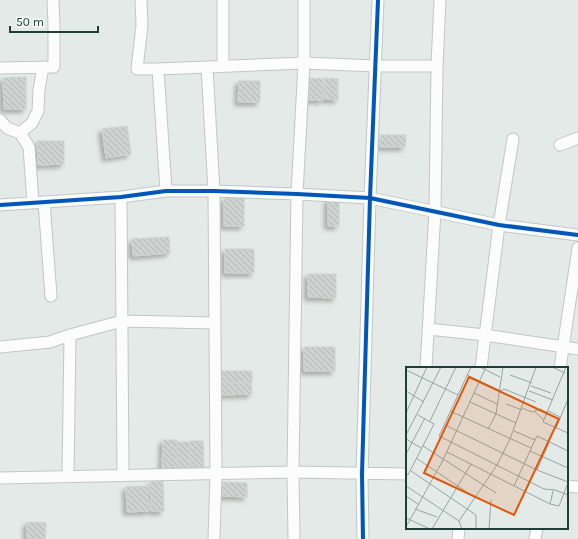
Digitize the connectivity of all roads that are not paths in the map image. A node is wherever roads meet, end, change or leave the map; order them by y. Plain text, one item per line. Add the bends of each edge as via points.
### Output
1 (53, 0) edge
2 (141, 0) edge
3 (223, 0) edge
4 (304, 0) edge
5 (378, 0) edge
6 (440, 0) edge
7 (304, 63) junction
8 (223, 66) junction
9 (376, 66) junction
10 (437, 66) junction
11 (207, 67) junction
12 (0, 68) edge
13 (43, 68) junction
14 (158, 69) junction
15 (0, 120) edge
16 (20, 133) junction
17 (578, 138) edge
18 (513, 139) dead end
19 (560, 145) dead end
20 (166, 191) junction
21 (214, 191) junction
22 (297, 194) junction
23 (121, 197) junction
24 (370, 198) junction
25 (39, 203) junction
26 (0, 205) edge
27 (435, 211) junction
28 (499, 225) junction
29 (578, 235) edge
30 (578, 248) edge
31 (51, 296) dead end
32 (122, 321) junction
33 (215, 323) junction
34 (428, 329) junction
35 (70, 335) junction
36 (485, 335) junction
37 (0, 347) edge
38 (563, 347) junction
39 (578, 349) edge
40 (426, 367) edge
41 (481, 367) edge
42 (560, 367) edge
43 (293, 472) junction
44 (216, 474) junction
45 (362, 474) junction
46 (406, 474) edge
47 (123, 475) junction
48 (68, 476) junction
49 (0, 478) edge
50 (568, 486) edge
51 (578, 487) edge
52 (460, 529) edge
53 (537, 529) edge
54 (214, 539) edge
55 (294, 539) edge
56 (363, 539) edge
57 (458, 539) edge
58 (535, 539) edge

1 - 13 street via 54,67
2 - 14 street via 142,25 137,69
3 - 8 street
4 - 7 street
5 - 9 street
6 - 10 street
7 - 8 street
7 - 9 street
7 - 22 street
8 - 11 street
9 - 10 street
9 - 24 street
10 - 27 street
11 - 14 street
11 - 21 street
12 - 13 street
13 - 16 street via 38,111 32,123
14 - 20 street
15 - 16 street via 7,128
16 - 25 street via 29,147
17 - 19 street
18 - 28 street
20 - 21 street
20 - 23 street
21 - 22 street
21 - 33 street
22 - 24 street
22 - 43 street
23 - 25 street
23 - 32 street
24 - 27 street
24 - 45 street
25 - 26 street
25 - 31 street
27 - 28 street
27 - 34 street
28 - 29 street
28 - 36 street
30 - 38 street
32 - 33 street
32 - 35 street
32 - 47 street
33 - 44 street
34 - 36 street
34 - 40 street
35 - 37 street via 50,342
35 - 48 street
36 - 38 street
36 - 41 street
38 - 39 street
38 - 42 street
43 - 44 street
43 - 45 street
43 - 55 street
44 - 47 street
44 - 54 street
45 - 46 street
45 - 56 street
47 - 48 street
48 - 49 street
50 - 51 street
52 - 57 street
53 - 58 street

